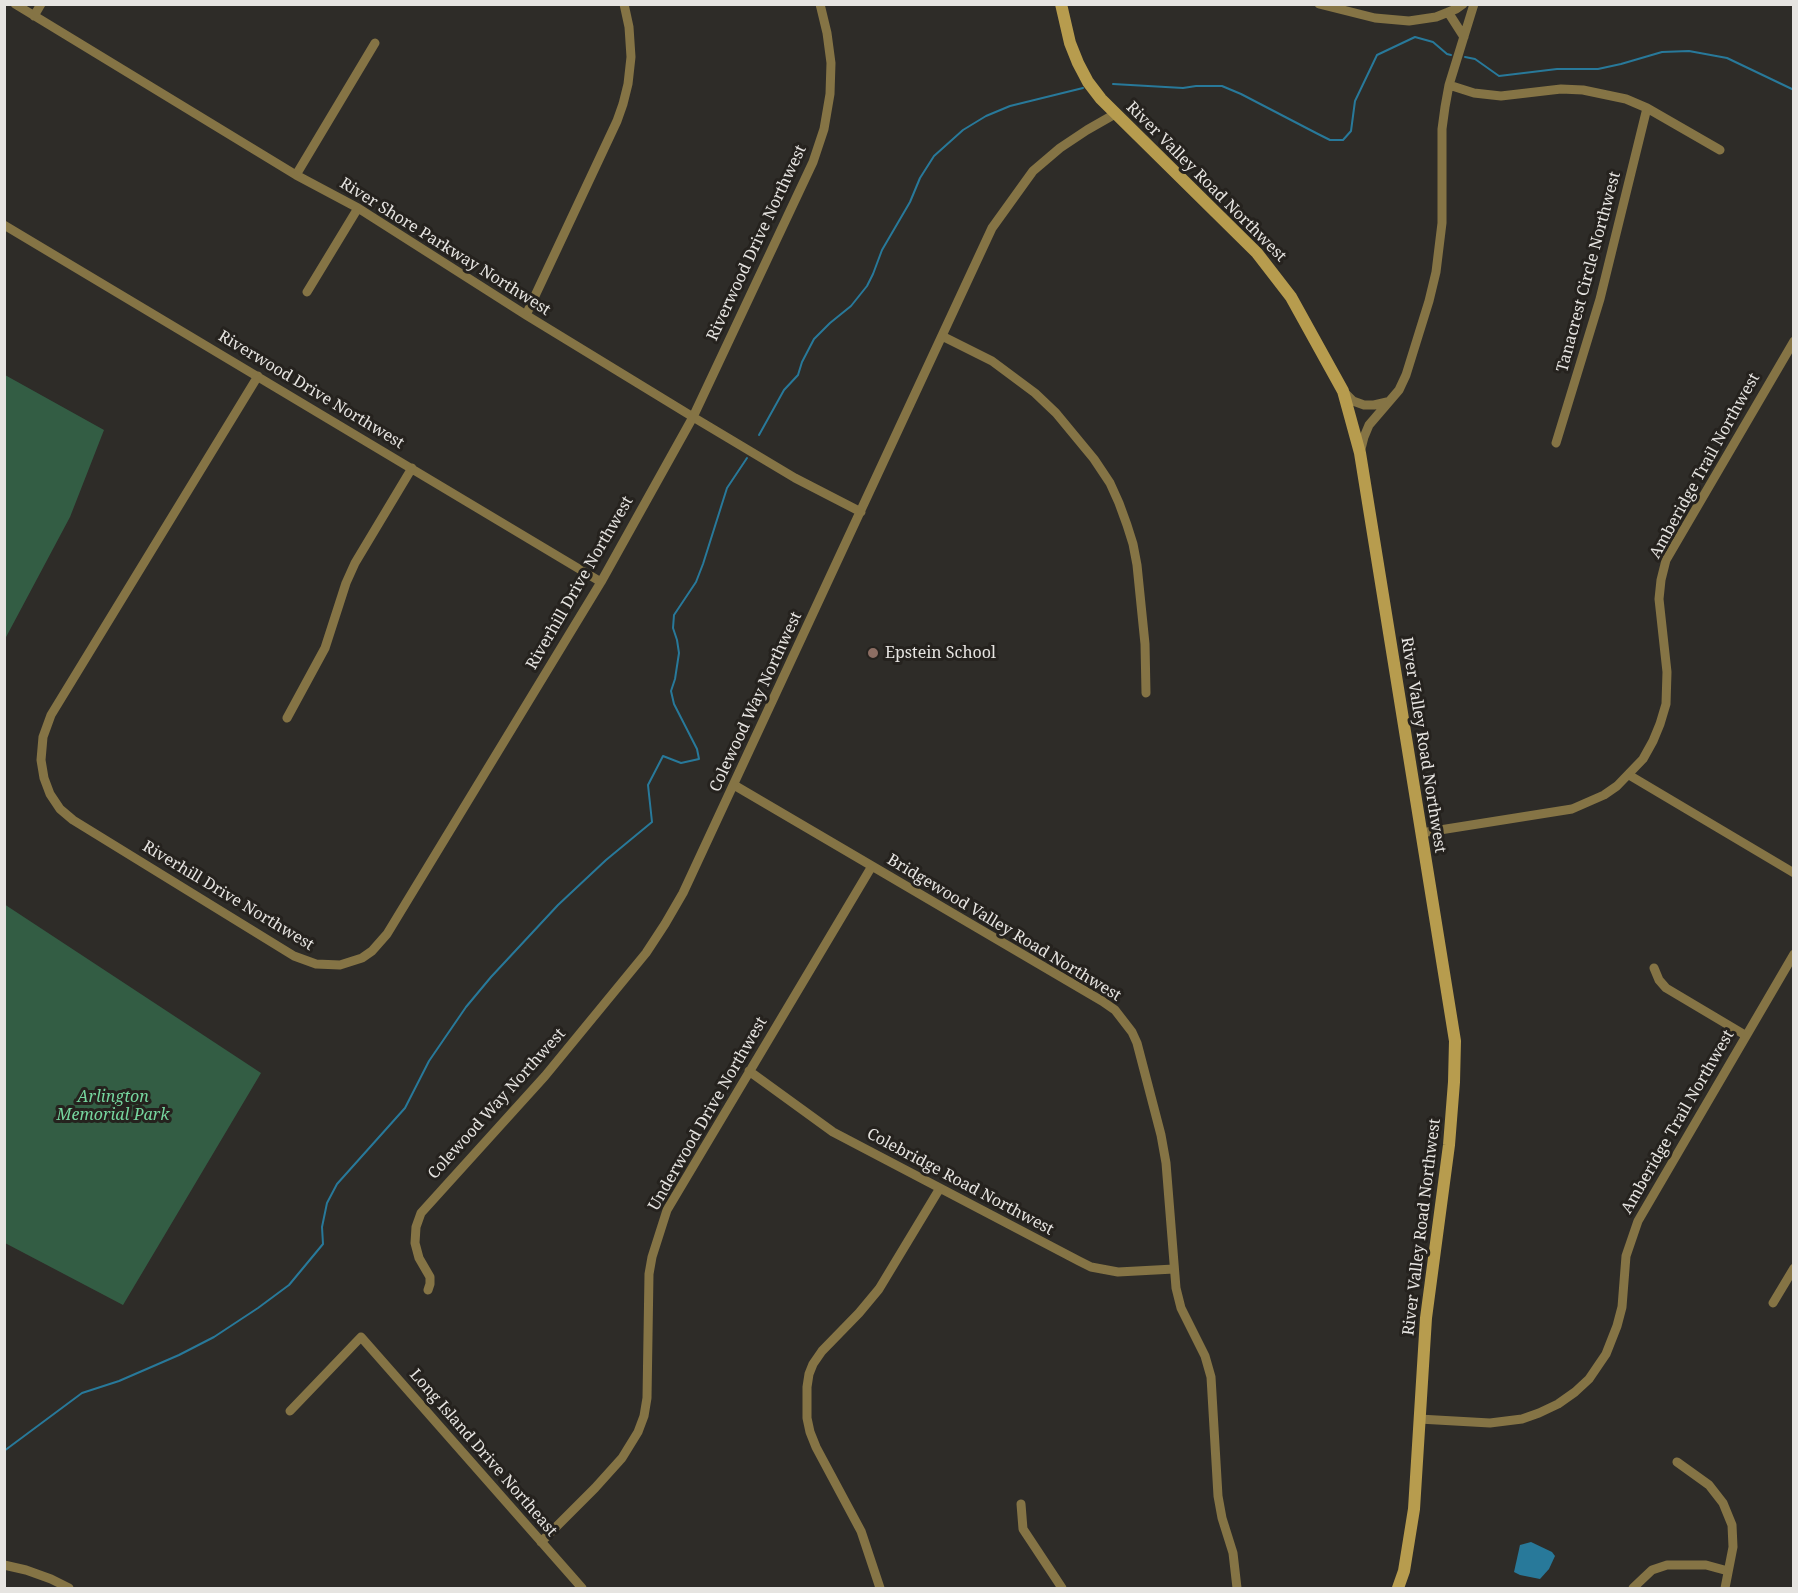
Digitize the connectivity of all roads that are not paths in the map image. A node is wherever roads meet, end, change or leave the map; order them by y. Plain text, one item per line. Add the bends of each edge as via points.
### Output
1 (15, 4) edge
2 (41, 4) edge
3 (624, 4) edge
4 (820, 4) edge
5 (1061, 4) edge
6 (1319, 4) edge
7 (1463, 4) edge
8 (1474, 4) edge
9 (1448, 12) junction
10 (34, 16) junction
11 (1464, 36) junction
12 (375, 43) dead end
13 (1449, 85) junction
14 (1647, 108) junction
15 (1115, 114) junction
16 (1720, 150) dead end
17 (296, 175) junction
18 (358, 208) junction
19 (4, 225) edge
20 (307, 292) dead end
21 (526, 315) junction
22 (942, 336) junction
23 (1794, 341) edge
24 (258, 375) junction
25 (1343, 391) junction
26 (1389, 401) junction
27 (693, 417) junction
28 (1556, 443) dead end
29 (1360, 453) junction
30 (412, 468) junction
31 (861, 512) junction
32 (600, 582) junction
33 (1146, 693) dead end
34 (287, 718) dead end
35 (1629, 775) junction
36 (734, 785) junction
37 (1421, 833) junction
38 (872, 867) junction
39 (1794, 873) edge
40 (1794, 954) edge
41 (1654, 968) dead end
42 (1745, 1035) junction
43 (749, 1071) junction
44 (940, 1188) junction
45 (1794, 1268) edge
46 (1174, 1269) junction
47 (428, 1290) dead end
48 (1773, 1303) dead end
49 (290, 1411) dead end
50 (1419, 1419) junction
51 (1677, 1462) dead end
52 (1021, 1504) dead end
53 (541, 1542) junction
54 (4, 1565) edge
55 (1728, 1571) junction
56 (69, 1588) edge
57 (582, 1588) edge
58 (880, 1588) edge
59 (1062, 1588) edge
60 (1237, 1588) edge
61 (1398, 1588) edge
62 (1633, 1588) edge
63 (1725, 1588) edge

1 - 10 street, River Shore Parkway Northwest
2 - 10 street
3 - 21 street via 631,57 623,104
4 - 27 street, Riverwood Drive Northwest via 831,63 824,129 813,162
5 - 15 street, River Valley Road Northwest via 1078,63 1096,93
6 - 9 street via 1375,18 1409,21
7 - 9 street
8 - 11 street
9 - 11 street
10 - 17 street, River Shore Parkway Northwest
11 - 13 street
12 - 17 street
13 - 14 street via 1501,96 1583,90
13 - 26 street via 1442,129 1442,223 1437,272 1406,375
14 - 16 street
14 - 28 street, Tanacrest Circle Northwest via 1600,299
15 - 22 street, Colewood Way Northwest via 1087,129 1033,171 992,228
15 - 25 street, River Valley Road Northwest via 1269,267 1291,297
17 - 18 street, River Shore Parkway Northwest
18 - 20 street
18 - 21 street, River Shore Parkway Northwest
19 - 24 street, Riverwood Drive Northwest
21 - 27 street, River Shore Parkway Northwest
22 - 31 street, Colewood Way Northwest
22 - 33 street via 992,361 1035,393 1056,413 1110,483 1127,525 1137,565
23 - 35 street, Amberidge Trail Northwest via 1666,560 1659,599 1667,672 1666,704 1653,741
24 - 30 street, Riverwood Drive Northwest
24 - 32 street, Riverhill Drive Northwest via 51,715 43,737 41,760 50,794 73,820 294,956 316,964 340,965 362,958 382,942
25 - 26 street via 1364,405
25 - 29 street, River Valley Road Northwest
26 - 29 street via 1369,425
27 - 31 street, River Shore Parkway Northwest
27 - 32 street, Riverhill Drive Northwest
29 - 37 street, River Valley Road Northwest
30 - 32 street, Riverwood Drive Northwest
30 - 34 street via 355,563 325,648
31 - 36 street, Colewood Way Northwest
35 - 37 street, Amberidge Trail Northwest via 1604,795 1572,809
35 - 39 street
36 - 38 street, Bridgewood Valley Road Northwest
36 - 47 street, Colewood Way Northwest via 683,893 646,953 545,1076 421,1213 415,1243 430,1277
37 - 50 street, River Valley Road Northwest via 1455,1041 1449,1145 1426,1318
38 - 43 street, Underwood Drive Northwest
38 - 46 street, Bridgewood Valley Road Northwest via 1102,1001 1125,1021 1137,1043 1161,1135
40 - 42 street, Amberidge Trail Northwest
41 - 42 street via 1666,988
42 - 50 street, Amberidge Trail Northwest via 1638,1221 1626,1256 1617,1326 1606,1354 1589,1379 1558,1404 1522,1419 1490,1423
43 - 44 street, Colebridge Road Northwest via 833,1132
43 - 53 street, Underwood Drive Northwest via 674,1196 661,1225 649,1274 647,1398 639,1432 622,1458
44 - 46 street, Colebridge Road Northwest via 1092,1267 1118,1272
44 - 58 street via 879,1289 813,1364 807,1387 810,1432 861,1531
45 - 48 street
46 - 60 street, Bridgewood Valley Road Northwest via 1181,1308 1211,1377 1218,1496 1233,1553
49 - 53 street, Long Island Drive Northeast via 361,1337
50 - 61 street, River Valley Road Northwest via 1414,1509
51 - 55 street via 1709,1485 1723,1503 1732,1525
52 - 59 street via 1023,1528
53 - 57 street, Long Island Drive Northeast
54 - 56 street
55 - 62 street via 1706,1565 1667,1565 1652,1570
55 - 63 street

